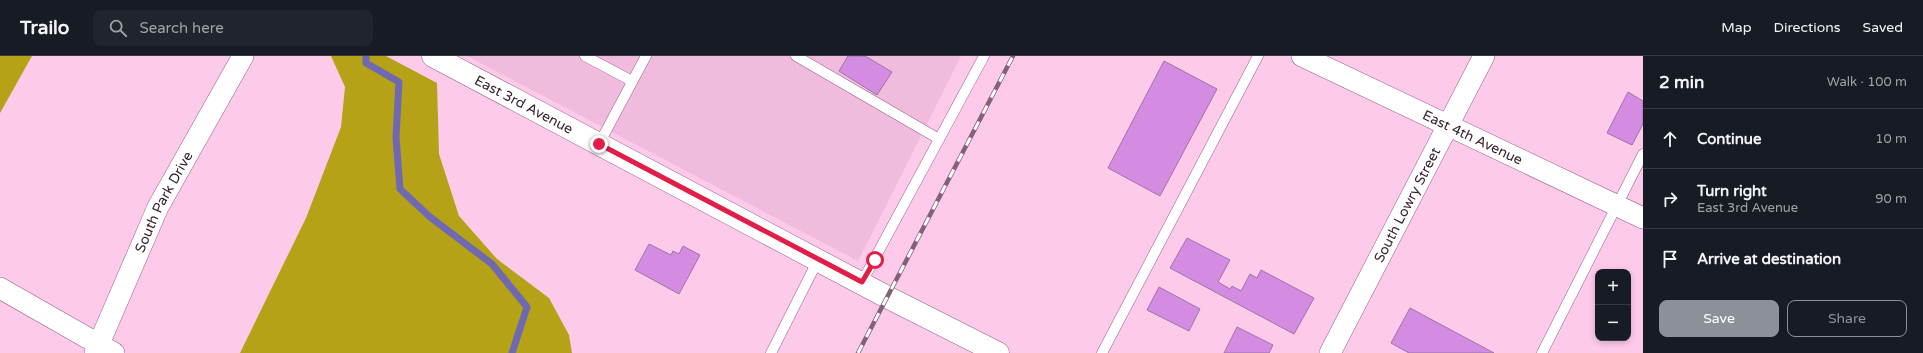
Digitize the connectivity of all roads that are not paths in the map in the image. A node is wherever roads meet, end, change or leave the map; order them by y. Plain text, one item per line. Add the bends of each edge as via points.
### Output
1 (243, 56) edge
2 (433, 56) edge
3 (585, 56) edge
4 (646, 56) edge
5 (796, 56) edge
6 (984, 56) edge
7 (1258, 56) edge
8 (1302, 56) edge
9 (1484, 56) edge
10 (632, 81) junction
11 (1449, 125) junction
12 (939, 139) junction
13 (599, 144) junction
14 (1643, 154) edge
15 (1617, 205) junction
16 (1643, 218) edge
17 (818, 260) junction
18 (862, 282) junction
19 (0, 288) edge
20 (103, 350) edge
21 (771, 353) edge
22 (998, 353) edge
23 (1102, 353) edge
24 (1330, 353) edge
25 (1542, 353) edge

1 - 20 street, South Park Drive via 158,207
2 - 13 street, East 3rd Avenue
3 - 10 lane
4 - 10 lane
5 - 12 lane
6 - 12 lane
7 - 23 lane
8 - 11 street, East 4th Avenue
9 - 11 street, South Lowry Street
10 - 13 lane
11 - 15 street, East 4th Avenue
11 - 24 street, South Lowry Street
12 - 18 lane
13 - 17 street, East 3rd Avenue
14 - 15 lane
15 - 16 street, East 4th Avenue
15 - 25 lane
17 - 18 street, East 3rd Avenue
17 - 21 lane
18 - 22 street, East 3rd Avenue
19 - 20 street

